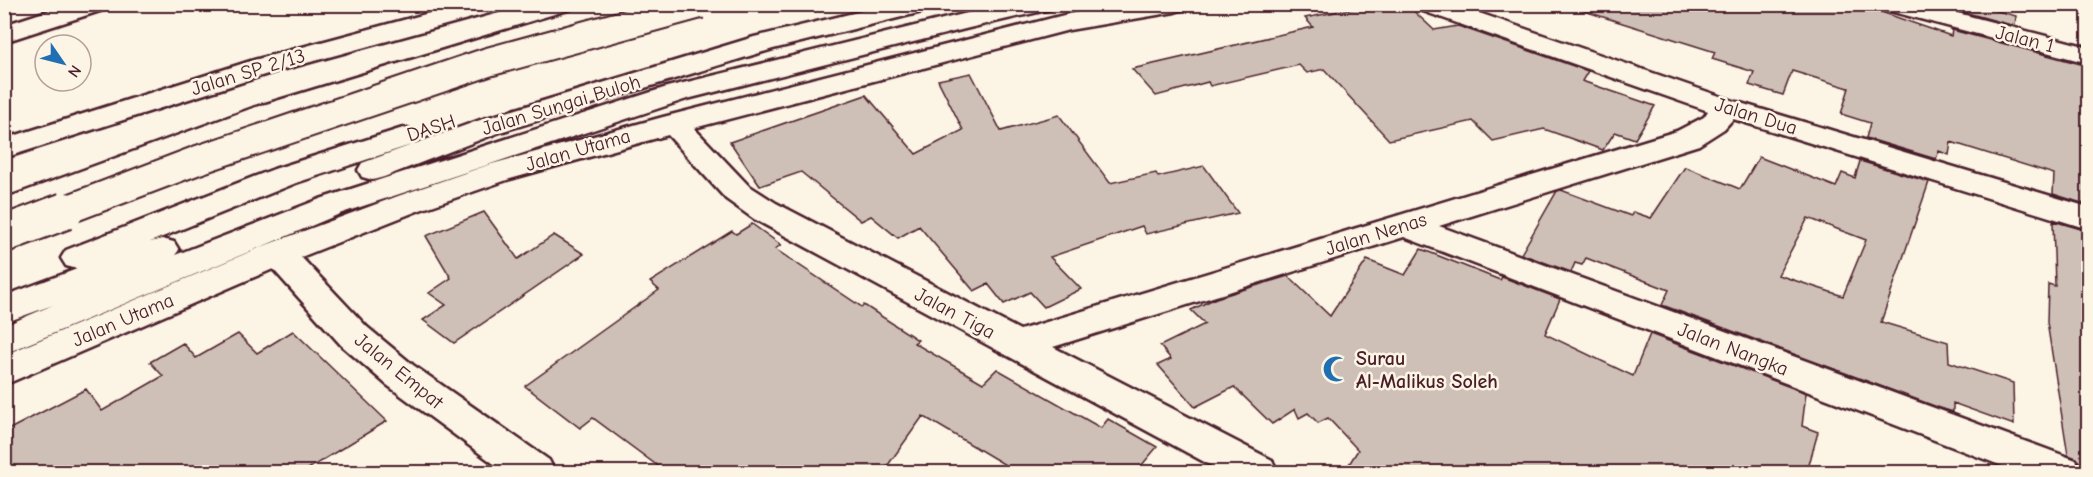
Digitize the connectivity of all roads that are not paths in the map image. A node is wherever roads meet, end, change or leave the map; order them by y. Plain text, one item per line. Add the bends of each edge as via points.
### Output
1 (97, 4) edge
2 (393, 4) edge
3 (495, 4) edge
4 (625, 4) edge
5 (702, 4) edge
6 (869, 4) edge
7 (925, 4) edge
8 (1042, 4) edge
9 (1175, 4) edge
10 (1426, 4) edge
11 (1891, 4) edge
12 (416, 25) junction
13 (4, 34) edge
14 (2088, 55) edge
15 (1727, 108) junction
16 (673, 123) junction
17 (4, 149) edge
18 (4, 211) edge
19 (2088, 219) edge
20 (1405, 225) junction
21 (4, 233) edge
22 (278, 253) junction
23 (4, 287) edge
24 (4, 310) edge
25 (4, 341) edge
26 (1015, 345) junction
27 (4, 371) edge
28 (535, 472) edge
29 (1258, 472) edge
30 (2062, 472) edge

1 - 13 main road
2 - 12 main road
3 - 12 main road, Jalan SP 2/13
4 - 18 main road via 263,114
5 - 21 main road, bridge via 488,62 198,160
6 - 23 main road, DASH via 661,52 285,176
7 - 24 main road, Jalan Sungai Buloh via 764,43 490,126
8 - 25 main road via 677,93 331,206
9 - 16 main road, Jalan Utama via 1068,22
10 - 15 main road, Jalan Dua
11 - 14 main road, Jalan 1
12 - 17 main road, Jalan SP 2/13 via 264,66
15 - 19 main road, Jalan Dua
15 - 20 main road, Jalan Nenas via 1714,123 1688,138
16 - 22 main road, Jalan Utama via 499,172
16 - 26 main road, Jalan Tiga via 737,192 765,211
20 - 26 main road, Jalan Nenas
20 - 30 main road, Jalan Nangka
22 - 27 main road, Jalan Utama
22 - 28 main road, Jalan Empat via 362,343
26 - 29 main road, Jalan Tiga

